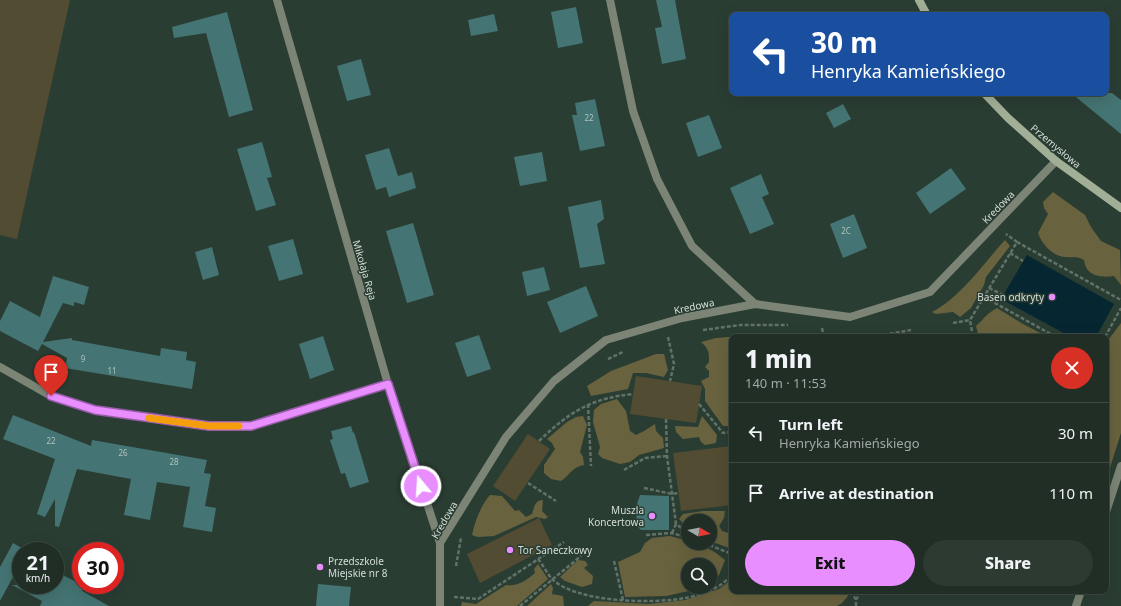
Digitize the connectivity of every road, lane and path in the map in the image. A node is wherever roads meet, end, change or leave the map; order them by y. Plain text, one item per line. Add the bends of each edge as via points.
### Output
1 (277, 0) edge
2 (610, 0) edge
3 (919, 0) edge
4 (925, 12) edge
5 (987, 96) edge
6 (1056, 161) junction
7 (1121, 208) edge
8 (1009, 227) dead end
9 (1017, 242) junction
10 (1010, 253) junction
11 (1023, 261) dead end
12 (989, 288) junction
13 (1003, 295) dead end
14 (984, 297) junction
15 (1121, 300) edge
16 (755, 304) junction
17 (1121, 308) edge
18 (970, 320) junction
19 (953, 323) dead end
20 (792, 325) dead end
21 (816, 327) dead end
22 (822, 327) junction
23 (828, 327) dead end
24 (911, 330) dead end
25 (699, 331) dead end
26 (823, 334) edge
27 (889, 334) edge
28 (972, 334) edge
29 (1051, 334) edge
30 (1107, 334) edge
31 (674, 336) dead end
32 (668, 338) junction
33 (661, 339) dead end
34 (629, 349) dead end
35 (606, 359) dead end
36 (0, 367) edge
37 (670, 381) dead end
38 (388, 384) junction
39 (634, 394) dead end
40 (588, 404) junction
41 (699, 404) dead end
42 (666, 419) dead end
43 (729, 432) edge
44 (539, 441) dead end
45 (668, 456) junction
46 (591, 466) dead end
47 (1121, 466) edge
48 (624, 470) dead end
49 (528, 482) dead end
50 (644, 488) dead end
51 (678, 493) dead end
52 (672, 494) junction
53 (556, 501) dead end
54 (1109, 503) edge
55 (676, 524) junction
56 (681, 528) edge
57 (672, 533) junction
58 (462, 535) dead end
59 (646, 535) dead end
60 (681, 536) edge
61 (564, 542) dead end
62 (440, 544) junction
63 (717, 548) edge
64 (729, 553) edge
65 (581, 556) dead end
66 (538, 559) junction
67 (614, 561) dead end
68 (455, 568) dead end
69 (729, 578) edge
70 (552, 579) junction
71 (853, 594) edge
72 (859, 594) edge
73 (1080, 594) edge
74 (623, 600) junction
75 (856, 600) junction
76 (451, 601) dead end
77 (440, 606) edge
78 (520, 606) edge
79 (856, 606) edge
80 (1076, 606) edge

1 - 38 street, Mikołaja Reja
2 - 16 street via 633,110 657,179 692,246
3 - 4 main road
5 - 6 main road, Przemysłowa
6 - 7 main road, Przemysłowa
6 - 16 street, Kredowa via 930,292 850,317
8 - 9 path via 1004,233
9 - 10 path
9 - 15 path
10 - 11 path
10 - 12 path
12 - 13 path
12 - 14 path
14 - 18 path
14 - 29 path
16 - 62 street, Kredowa via 682,318 606,340 554,381 506,438
17 - 30 path
18 - 19 path
18 - 28 path
20 - 25 path via 748,325
21 - 22 path
22 - 23 path
22 - 26 path
24 - 27 path
31 - 32 path
32 - 33 path
32 - 37 path via 674,364
34 - 35 path
36 - 38 street via 51,396 95,410 209,426 251,426
38 - 62 street, Mikołaja Reja
39 - 40 path via 612,396
40 - 44 path via 570,414
40 - 46 path
41 - 43 path via 723,433
42 - 45 path
45 - 48 path via 645,458
45 - 52 path
47 - 54 street
49 - 53 path
50 - 52 path
51 - 52 path
52 - 55 path
55 - 56 path
55 - 57 path
57 - 59 path
57 - 60 path
58 - 68 path
61 - 66 path
62 - 77 street, Kredowa
63 - 64 path
65 - 70 path
66 - 70 path
66 - 76 path via 478,599 451,596
67 - 74 path
69 - 74 path via 717,587 686,598
70 - 74 path via 590,596
70 - 78 path
71 - 75 path
72 - 75 path
73 - 80 street
75 - 79 path

